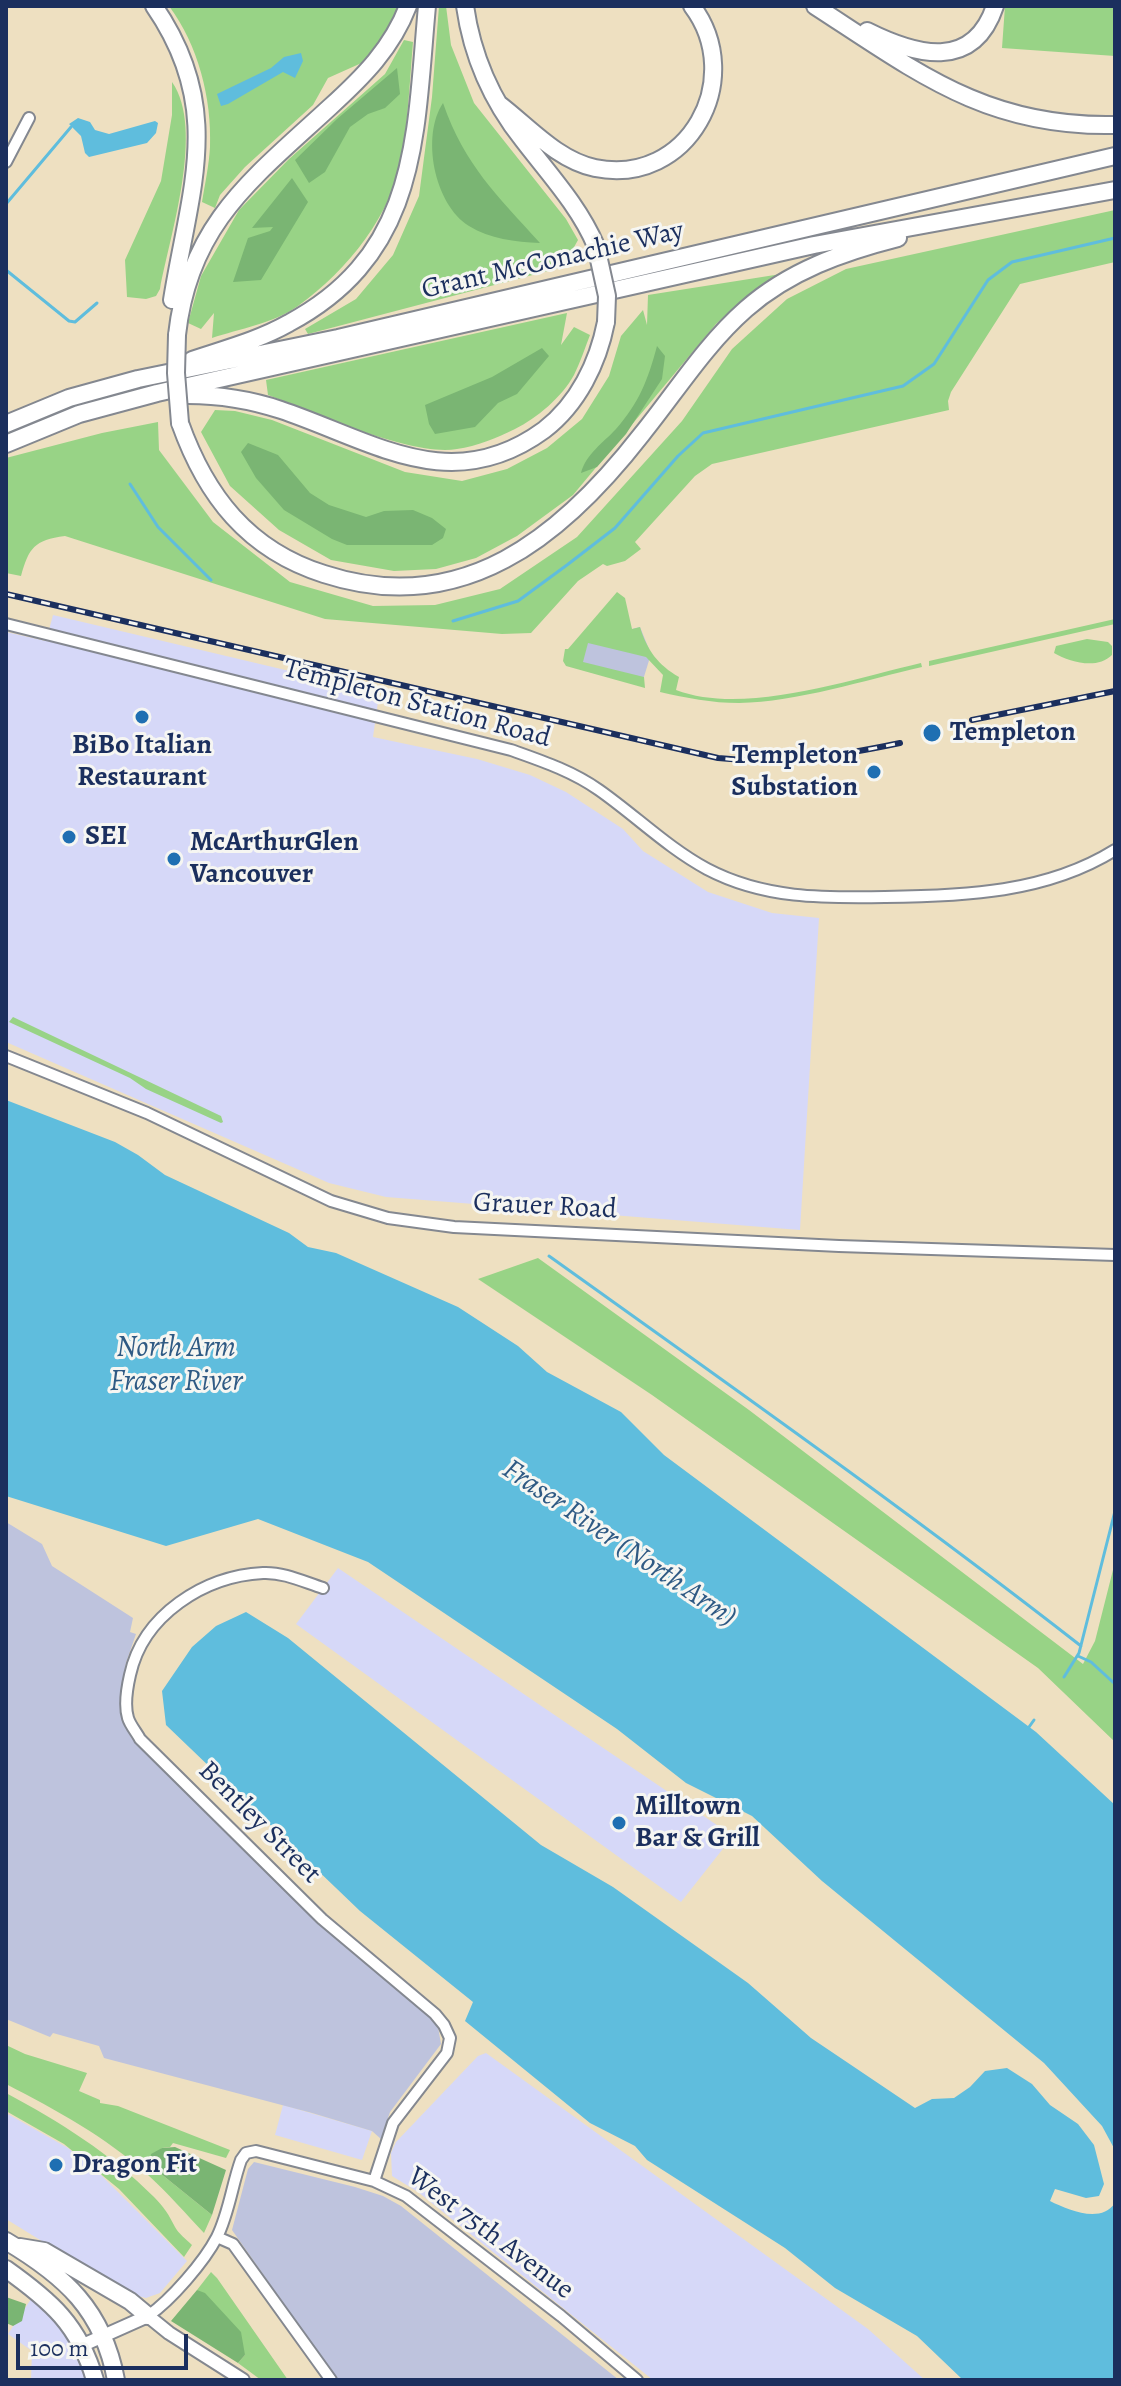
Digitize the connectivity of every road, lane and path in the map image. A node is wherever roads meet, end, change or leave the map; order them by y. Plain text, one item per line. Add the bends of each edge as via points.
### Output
1 (154, 6) edge
2 (408, 6) edge
3 (427, 6) edge
4 (465, 6) edge
5 (692, 6) edge
6 (817, 6) edge
7 (995, 6) edge
8 (499, 104) junction
9 (29, 118) dead end
10 (1115, 125) edge
11 (1115, 156) edge
12 (6, 162) edge
13 (1115, 190) edge
14 (980, 216) junction
15 (172, 336) junction
16 (138, 379) junction
17 (130, 399) junction
18 (6, 424) edge
19 (6, 444) edge
20 (6, 624) edge
21 (1115, 850) edge
22 (6, 1056) edge
23 (1115, 1255) edge
24 (323, 1588) dead end
25 (374, 2181) junction
26 (217, 2237) junction
27 (10, 2244) edge
28 (6, 2269) edge
29 (148, 2316) junction
30 (104, 2336) junction
31 (83, 2345) junction
32 (95, 2380) edge
33 (116, 2380) edge
34 (243, 2380) edge
35 (331, 2380) edge
36 (637, 2380) edge

1 - 15 main road via 183,57 198,127
2 - 15 main road via 370,69 255,176 217,220 191,269
3 - 16 main road via 412,158 394,215 371,254 331,296 291,322
4 - 8 main road via 475,54
5 - 8 main road via 711,42 713,87 695,128 661,158 629,169 579,163
6 - 7 main road via 894,43 932,54 958,49 977,37
6 - 10 main road via 911,69 972,100 1033,119
8 - 17 main road, bridge via 579,212 596,246 607,296 603,339 592,368 578,394 538,434 512,449 468,462 436,463 394,454 281,410 234,398
9 - 12 street
11 - 16 main road, Grant McConachie Way via 338,338
13 - 14 main road, Grant McConachie Way
14 - 15 main road, bridge via 847,252 763,295 715,340 632,447 572,513 519,554 461,578 412,587 334,577 290,560 252,534 217,500 194,459 169,389
14 - 17 main road, Grant McConachie Way via 814,245
16 - 18 main road, Grant McConachie Way via 69,398
17 - 19 main road, Grant McConachie Way
20 - 21 street, Templeton Station Road via 511,750 561,768 598,789 708,869 784,895 992,892 1051,879
22 - 23 street, Grauer Road via 147,1113 331,1201 388,1218 870,1248
24 - 25 street, Bentley Street via 264,1573 200,1588 158,1621 133,1660 126,1691 128,1717 140,1739 322,1919 444,2025 450,2038 447,2053 393,2123
25 - 26 street, West 75th Avenue via 249,2152 241,2160
25 - 36 street, West 75th Avenue via 406,2196
26 - 29 street
26 - 35 street via 233,2244
27 - 29 main road via 44,2251
27 - 30 main road via 77,2293
28 - 31 main road via 57,2310
29 - 30 street
29 - 34 street
30 - 31 street
30 - 33 main road
31 - 32 main road

